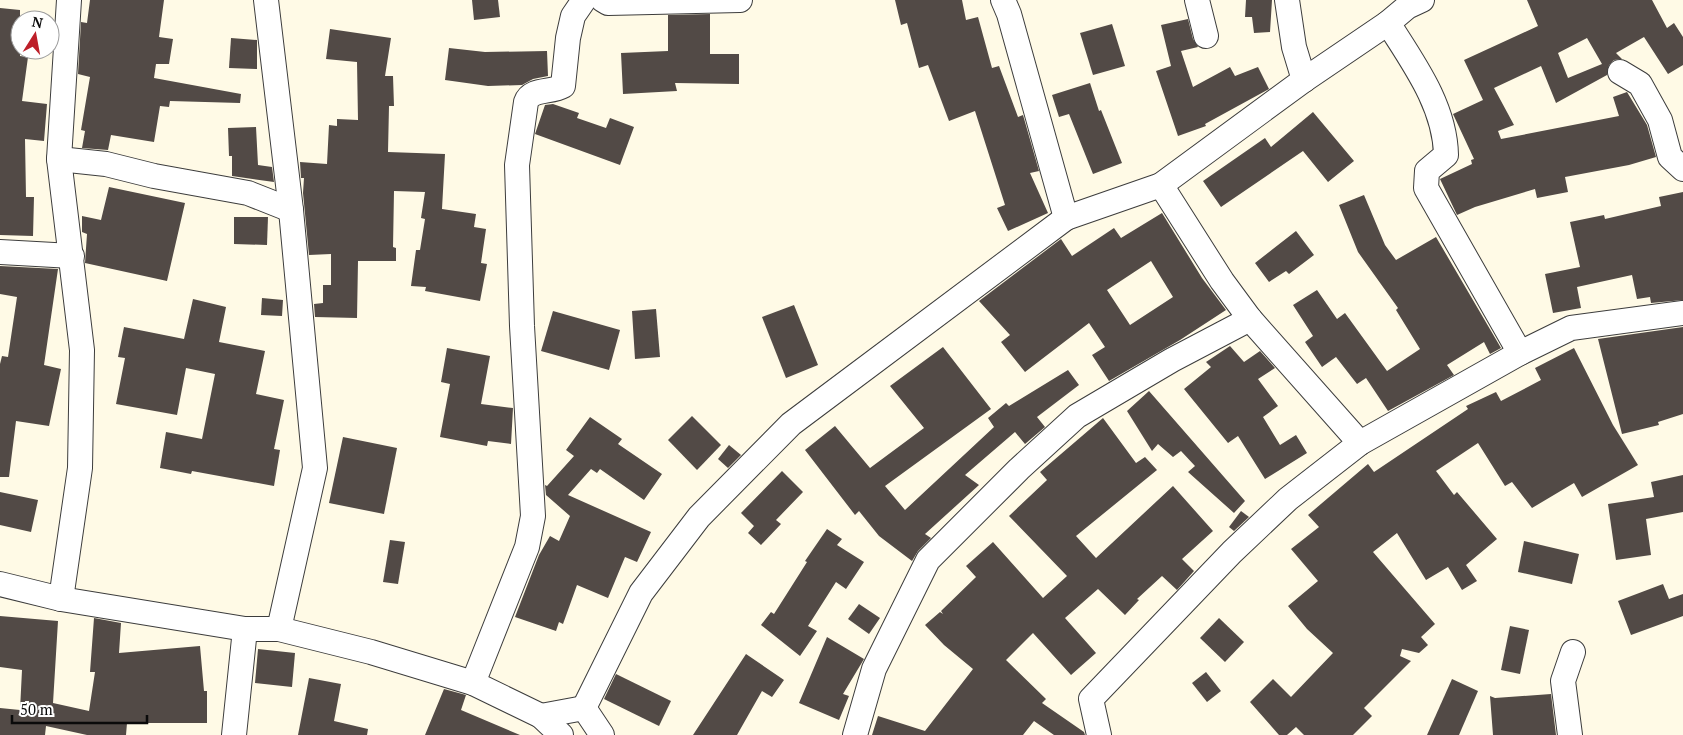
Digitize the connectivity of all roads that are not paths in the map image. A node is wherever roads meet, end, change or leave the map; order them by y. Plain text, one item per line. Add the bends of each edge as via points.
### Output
1 (68, 0) edge
2 (266, 0) edge
3 (584, 0) edge
4 (603, 0) edge
5 (740, 0) edge
6 (1003, 0) edge
7 (1197, 0) edge
8 (1287, 0) edge
9 (1422, 0) edge
10 (1388, 23) junction
11 (1206, 36) dead end
12 (1620, 72) dead end
13 (1304, 80) junction
14 (59, 159) junction
15 (1683, 169) edge
16 (1161, 185) junction
17 (291, 210) junction
18 (1066, 218) junction
19 (0, 252) edge
20 (72, 256) junction
21 (1683, 313) edge
22 (1250, 319) junction
23 (1520, 352) junction
24 (1360, 444) junction
25 (0, 584) edge
26 (61, 599) junction
27 (245, 629) junction
28 (279, 630) junction
29 (1572, 652) dead end
30 (473, 683) junction
31 (584, 708) junction
32 (541, 716) junction
33 (234, 735) edge
34 (561, 735) edge
35 (602, 735) edge
36 (855, 735) edge
37 (1099, 735) edge
38 (1570, 735) edge

1 - 14 street
2 - 17 street
3 - 30 street via 573,16 563,86 555,91 535,92 528,96 526,102 517,165 533,516 527,547
4 - 5 street via 608,3
6 - 18 street
7 - 11 street
8 - 13 street via 1294,47
9 - 10 street via 1407,7
10 - 13 street
10 - 23 street via 1422,77 1446,135 1446,155 1427,171 1426,188
12 - 15 street via 1640,84 1660,120 1670,158
13 - 16 street
14 - 17 street via 106,164 248,193
14 - 20 street
16 - 18 street
16 - 22 street
17 - 28 street via 315,468
18 - 31 street via 791,424 699,517 641,593
19 - 20 street
20 - 26 street via 82,350 80,468
21 - 23 street via 1571,328
22 - 24 street
22 - 36 street via 1077,416 928,560 874,669
23 - 24 street
24 - 37 street via 1288,499 1232,552 1091,699
25 - 26 street
26 - 27 street
27 - 28 street
27 - 33 street
28 - 30 street via 371,652
29 - 38 street via 1563,681
30 - 32 street
31 - 32 street
31 - 35 street
32 - 34 street

